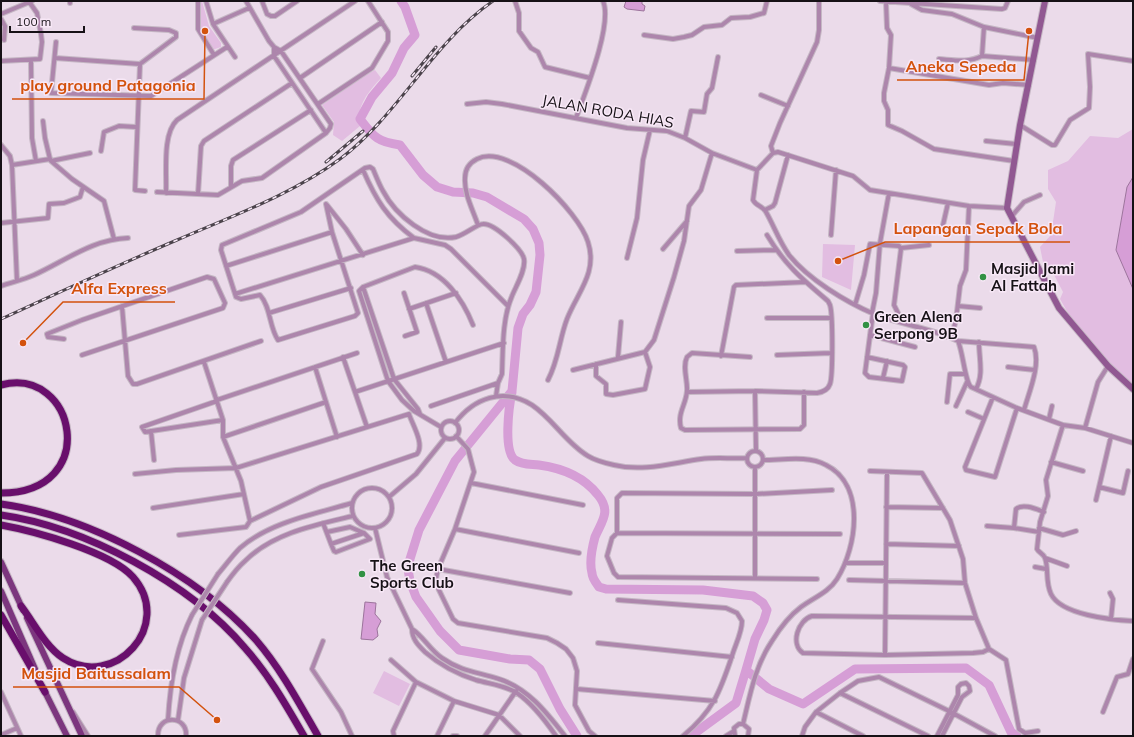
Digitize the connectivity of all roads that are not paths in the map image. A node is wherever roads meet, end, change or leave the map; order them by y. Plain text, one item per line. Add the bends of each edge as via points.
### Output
1 (198, 1) edge
2 (206, 1) edge
3 (246, 1) edge
4 (262, 1) edge
5 (297, 1) edge
6 (355, 1) edge
7 (368, 1) edge
8 (515, 1) edge
9 (603, 1) edge
10 (767, 1) edge
11 (819, 1) edge
12 (880, 1) edge
13 (1008, 1) edge
14 (1045, 1) edge
15 (31, 2) edge
16 (886, 2) edge
17 (911, 4) junction
18 (249, 8) junction
19 (1, 14) edge
20 (1, 19) edge
21 (382, 22) junction
22 (212, 24) junction
23 (984, 27) junction
24 (134, 28) dead end
25 (644, 35) dead end
26 (1039, 38) junction
27 (4, 40) dead end
28 (56, 42) dead end
29 (227, 47) junction
30 (274, 47) junction
31 (282, 51) junction
32 (214, 55) junction
33 (274, 56) junction
34 (982, 56) junction
35 (235, 57) dead end
36 (718, 57) dead end
37 (54, 58) junction
38 (940, 59) dead end
39 (1034, 60) junction
40 (1, 61) edge
41 (31, 61) junction
42 (1133, 61) edge
43 (140, 64) junction
44 (889, 68) junction
45 (300, 78) junction
46 (590, 78) junction
47 (292, 83) junction
48 (1029, 85) junction
49 (761, 95) dead end
50 (139, 96) junction
51 (318, 104) junction
52 (467, 104) dead end
53 (788, 106) junction
54 (311, 110) junction
55 (576, 118) junction
56 (43, 121) dead end
57 (1020, 125) junction
58 (136, 127) junction
59 (650, 130) junction
60 (326, 133) junction
61 (685, 138) junction
62 (986, 141) dead end
63 (1016, 144) junction
64 (1, 145) edge
65 (101, 151) dead end
66 (712, 152) junction
67 (90, 153) dead end
68 (773, 153) junction
69 (788, 155) junction
70 (51, 160) junction
71 (36, 161) junction
72 (1014, 161) junction
73 (12, 165) junction
74 (362, 170) junction
75 (757, 170) junction
76 (836, 170) junction
77 (232, 186) junction
78 (83, 187) junction
79 (145, 191) dead end
80 (157, 192) dead end
81 (166, 193) junction
82 (888, 193) junction
83 (198, 194) junction
84 (1040, 195) dead end
85 (322, 198) junction
86 (948, 203) junction
87 (326, 204) junction
88 (969, 206) junction
89 (1007, 208) junction
90 (765, 210) junction
91 (1011, 217) junction
92 (687, 221) junction
93 (16, 222) junction
94 (1, 223) edge
95 (944, 224) dead end
96 (478, 225) junction
97 (332, 232) junction
98 (767, 235) dead end
99 (831, 235) dead end
100 (128, 238) dead end
101 (414, 238) junction
102 (114, 239) junction
103 (880, 243) junction
104 (929, 245) dead end
105 (901, 248) junction
106 (663, 249) dead end
107 (776, 250) junction
108 (737, 251) dead end
109 (363, 255) junction
110 (627, 258) dead end
111 (341, 260) junction
112 (226, 266) junction
113 (17, 281) junction
114 (806, 282) junction
115 (1, 286) edge
116 (363, 287) junction
117 (351, 288) junction
118 (404, 293) dead end
119 (235, 294) junction
120 (456, 294) junction
121 (426, 303) junction
122 (855, 305) junction
123 (122, 306) junction
124 (508, 306) junction
125 (958, 306) junction
126 (980, 308) dead end
127 (409, 309) junction
128 (269, 313) junction
129 (873, 313) junction
130 (767, 318) dead end
131 (831, 318) junction
132 (898, 321) junction
133 (620, 322) dead end
134 (473, 325) dead end
135 (870, 335) junction
136 (405, 336) dead end
137 (951, 338) junction
138 (64, 339) dead end
139 (125, 340) junction
140 (261, 341) dead end
141 (958, 341) junction
142 (979, 342) junction
143 (504, 343) junction
144 (915, 347) dead end
145 (645, 352) junction
146 (357, 353) dead end
147 (831, 353) junction
148 (82, 355) dead end
149 (777, 355) dead end
150 (720, 356) junction
151 (343, 357) junction
152 (618, 357) junction
153 (750, 357) dead end
154 (867, 357) junction
155 (204, 362) junction
156 (446, 362) junction
157 (887, 362) junction
158 (596, 364) junction
159 (1108, 366) junction
160 (315, 367) junction
161 (1008, 367) dead end
162 (573, 370) dead end
163 (1034, 370) junction
164 (966, 374) junction
165 (883, 378) junction
166 (394, 379) junction
167 (548, 380) dead end
168 (388, 381) junction
169 (967, 382) junction
170 (498, 383) junction
171 (1, 385) edge
172 (976, 389) junction
173 (1133, 389) edge
174 (755, 391) junction
175 (355, 392) junction
176 (687, 392) junction
177 (804, 392) junction
178 (496, 396) junction
179 (993, 397) junction
180 (217, 401) junction
181 (326, 402) junction
182 (947, 402) dead end
183 (431, 406) dead end
184 (956, 406) dead end
185 (1052, 406) dead end
186 (1017, 408) junction
187 (1024, 410) junction
188 (968, 412) dead end
189 (420, 414) junction
190 (984, 418) junction
191 (1049, 419) junction
192 (223, 420) junction
193 (456, 423) junction
194 (1063, 425) junction
195 (367, 427) junction
196 (441, 427) junction
197 (1085, 428) junction
198 (756, 430) junction
199 (151, 431) junction
200 (456, 436) junction
201 (1112, 436) junction
202 (224, 437) junction
203 (337, 437) junction
204 (445, 438) junction
205 (1133, 443) edge
206 (756, 450) junction
207 (746, 458) junction
208 (154, 460) dead end
209 (763, 460) junction
210 (1051, 462) junction
211 (756, 467) junction
212 (236, 468) junction
213 (870, 471) dead end
214 (1083, 471) dead end
215 (1128, 471) dead end
216 (887, 472) junction
217 (135, 474) dead end
218 (471, 483) junction
219 (1099, 487) junction
220 (832, 490) dead end
221 (1, 493) edge
222 (244, 494) junction
223 (755, 494) junction
224 (389, 497) junction
225 (1096, 500) dead end
226 (352, 503) junction
227 (1, 504) edge
228 (583, 505) dead end
229 (886, 507) junction
230 (153, 508) dead end
231 (943, 508) junction
232 (1044, 512) junction
233 (1, 515) edge
234 (353, 516) junction
235 (250, 521) junction
236 (323, 523) junction
237 (1, 525) edge
238 (988, 526) dead end
239 (375, 528) junction
240 (1014, 528) junction
241 (455, 529) junction
242 (1039, 530) junction
243 (1076, 531) dead end
244 (327, 532) junction
245 (617, 533) junction
246 (755, 533) junction
247 (179, 534) dead end
248 (364, 534) junction
249 (840, 534) dead end
250 (331, 544) junction
251 (886, 544) junction
252 (959, 546) junction
253 (579, 553) dead end
254 (1045, 558) junction
255 (1, 562) edge
256 (845, 563) junction
257 (885, 563) junction
258 (1067, 566) dead end
259 (1035, 567) dead end
260 (438, 569) junction
261 (1046, 569) junction
262 (755, 577) junction
263 (817, 578) dead end
264 (849, 580) dead end
265 (885, 581) junction
266 (965, 583) junction
267 (1, 591) edge
268 (570, 593) dead end
269 (1110, 593) dead end
270 (618, 600) dead end
271 (21, 606) junction
272 (1, 615) edge
273 (885, 617) junction
274 (976, 618) junction
275 (1111, 619) junction
276 (1133, 621) edge
277 (412, 629) junction
278 (323, 641) dead end
279 (598, 643) dead end
280 (989, 649) junction
281 (885, 655) junction
282 (732, 657) junction
283 (1133, 659) edge
284 (391, 660) dead end
285 (416, 682) junction
286 (518, 687) junction
287 (577, 689) junction
288 (45, 692) junction
289 (515, 692) junction
290 (840, 692) junction
291 (1, 693) edge
292 (454, 701) junction
293 (715, 701) junction
294 (65, 703) junction
295 (816, 712) junction
296 (952, 712) junction
297 (1103, 712) dead end
298 (499, 716) junction
299 (168, 720) junction
300 (178, 720) junction
301 (743, 724) junction
302 (17, 728) junction
303 (1038, 730) dead end
304 (734, 734) edge
305 (1, 735) edge
306 (21, 736) edge
307 (67, 736) edge
308 (82, 736) edge
309 (88, 736) edge
310 (158, 736) edge
311 (186, 736) edge
312 (304, 736) edge
313 (318, 736) edge
314 (352, 736) edge
315 (394, 736) edge
316 (437, 736) edge
317 (453, 736) edge
318 (457, 736) edge
319 (485, 736) edge
320 (520, 736) edge
321 (556, 736) edge
322 (565, 736) edge
323 (595, 736) edge
324 (683, 736) edge
325 (726, 736) edge
326 (748, 736) edge
327 (802, 736) edge
328 (863, 736) edge
329 (928, 736) edge
330 (937, 736) edge
331 (942, 736) edge
332 (995, 736) edge

1 - 32 street via 198,30
2 - 22 street
3 - 18 street
4 - 5 street via 267,14 271,16
6 - 31 street
7 - 21 street
8 - 46 street via 519,14 519,31 531,48 538,52 545,67
9 - 46 street via 606,12
10 - 25 street via 764,13 731,18 722,25 702,28 692,35 673,38
11 - 53 street via 817,42
12 - 16 street
13 - 17 street via 1002,9 914,2
14 - 26 main road
15 - 19 street
15 - 41 street via 37,13 42,40 40,60
16 - 17 street
16 - 44 street via 887,28 891,35
17 - 23 street via 922,10 952,14
18 - 22 street
18 - 30 street
20 - 27 street via 5,26
21 - 45 street
21 - 51 street via 389,36 376,64
22 - 29 street
23 - 26 street
23 - 34 street
24 - 43 street via 169,30 176,33 175,40
26 - 39 main road
28 - 37 street
29 - 32 street
29 - 35 street
30 - 31 street
30 - 33 street
31 - 33 street
31 - 45 street
32 - 50 street via 154,94
33 - 47 street
33 - 81 street via 183,115 172,125 168,135
34 - 38 street via 962,61
34 - 39 street
36 - 61 street via 704,112 692,111
37 - 43 street
37 - 50 street via 51,93
39 - 48 main road
40 - 41 street
41 - 71 street via 32,138
42 - 57 street via 1088,54 1089,108 1070,120 1055,145
43 - 50 street
44 - 48 street via 989,85
44 - 72 street via 884,101 888,110 889,126 934,149
45 - 51 street
46 - 55 street
47 - 54 street
47 - 83 street via 204,141 201,146
48 - 57 main road
49 - 53 street
50 - 58 street
51 - 60 street via 331,124
52 - 55 street, JALAN RODA HIAS via 502,104
53 - 68 street via 771,146
54 - 60 street
54 - 77 street via 233,160
55 - 59 street, JALAN RODA HIAS
56 - 70 street
57 - 63 main road
58 - 65 street via 119,126 104,132
58 - 79 street via 135,190
59 - 61 street, JALAN RODA HIAS via 666,131
59 - 110 street via 642,168 637,218
60 - 77 street via 262,178
61 - 66 street, JALAN RODA HIAS
62 - 63 street
63 - 72 main road
64 - 73 street via 10,156
66 - 75 street, JALAN RODA HIAS
66 - 92 street via 703,186 691,202
67 - 70 street
68 - 69 street
68 - 75 street
69 - 76 street
69 - 90 street via 775,202
70 - 71 street
70 - 78 street
71 - 73 street
72 - 89 main road
73 - 93 street
74 - 85 street
74 - 96 street via 370,167 373,169 383,192 393,205 406,219 430,233 456,237 468,233
74 - 101 street via 383,208
75 - 90 street via 753,200
76 - 82 street via 858,178 868,190
76 - 99 street
77 - 83 street via 218,194
78 - 93 street via 80,197 64,203 49,204 48,218
78 - 102 street via 106,203
80 - 81 street
81 - 83 street
82 - 86 street
82 - 103 street
84 - 91 street via 1024,202
85 - 87 street
85 - 112 street via 301,212 223,243 220,250
86 - 88 street
86 - 95 street
87 - 97 street
87 - 109 street
88 - 89 street
88 - 125 street via 966,270
89 - 91 main road
90 - 122 street via 776,234 795,261
91 - 159 main road via 1059,308
92 - 106 street
92 - 145 street via 676,270 654,340
93 - 94 street
93 - 113 street
96 - 124 street via 484,224 498,230 523,256 522,270
96 - 167 street via 468,200 466,171 470,163 478,158 495,157 510,162 542,181 564,205 588,243 590,259 587,282 567,318 558,356
97 - 111 street
97 - 112 street
98 - 107 street
100 - 102 street
101 - 109 street
101 - 124 street via 445,245 451,249
102 - 113 street via 90,246
103 - 105 street
103 - 122 street via 869,244 864,275
103 - 129 street
104 - 105 street
105 - 132 street via 894,305
107 - 108 street
107 - 114 street via 793,272
109 - 111 street
111 - 117 street
111 - 119 street
112 - 119 street
113 - 115 street
114 - 131 street via 829,303
114 - 150 street via 734,287
116 - 120 street via 415,267 434,274
116 - 166 street
116 - 168 street via 359,291 362,304
117 - 128 street
117 - 128 street via 358,310 356,316 282,340 275,336
118 - 127 street
119 - 128 street via 236,298 241,299 260,295
120 - 121 street
120 - 134 street via 466,308
121 - 127 street
121 - 156 street
122 - 129 street
123 - 138 street via 47,334 48,337
123 - 139 street
123 - 139 street via 208,277 214,279 225,304 224,308
124 - 143 street
125 - 126 street
125 - 137 street
127 - 136 street via 417,332
129 - 132 street
129 - 135 street
130 - 131 street
131 - 147 street
132 - 137 street
133 - 152 street
135 - 144 street
135 - 154 street
137 - 141 street
139 - 148 street
139 - 155 street via 128,376 133,384
140 - 155 street
141 - 142 street
141 - 164 street
142 - 163 street via 1034,347
142 - 172 street via 981,380
143 - 156 street
143 - 170 street via 502,374
145 - 152 street
145 - 158 street via 650,370 646,388 641,390 606,394 606,384 596,376
146 - 151 street
147 - 149 street
147 - 177 street via 831,381 828,388 821,393
150 - 153 street
150 - 176 street via 692,353 686,357
151 - 160 street
151 - 175 street
152 - 158 street
154 - 157 street
154 - 165 street via 865,374
155 - 180 street
156 - 166 street
157 - 165 street
157 - 165 street via 903,365 904,374 900,381
158 - 162 street
159 - 173 main road
159 - 197 street via 1098,382
160 - 180 street
160 - 181 street
161 - 163 street
163 - 187 street
164 - 169 street
164 - 182 street via 950,374
166 - 168 street
166 - 189 street
168 - 175 street
168 - 189 street via 402,400 414,412
169 - 172 street via 970,387
169 - 184 street
170 - 178 street
170 - 183 street
171 - 221 highway via 9,382 25,384 47,393 58,405 64,417 68,443 58,469 47,481 22,492
172 - 179 street
174 - 176 street
174 - 177 street
174 - 198 street
175 - 195 street
176 - 198 street via 680,414 681,428
177 - 198 street via 802,428
178 - 193 street via 478,401
178 - 207 street via 516,398 537,409 560,433 588,456 609,464 660,467 702,459
179 - 186 street
179 - 190 street
180 - 192 street
180 - 199 street via 142,426 144,432
181 - 202 street
181 - 203 street
185 - 191 street
186 - 187 street
186 - 190 street via 995,477 965,469
187 - 191 street
188 - 190 street
189 - 196 street
191 - 194 street
192 - 199 street
192 - 202 street
193 - 196 street via 447,421
193 - 200 street via 459,431
194 - 197 street
194 - 210 street
195 - 203 street
195 - 235 street via 409,414 420,444 419,451 321,487
196 - 204 street via 441,433
197 - 201 street
198 - 206 street
199 - 208 street
200 - 204 street via 451,439
200 - 218 street via 468,449 474,472
201 - 205 street
201 - 219 street
202 - 212 street
203 - 212 street
204 - 224 street via 416,474
206 - 207 street via 750,452
206 - 209 street via 760,452
207 - 211 street via 748,464
209 - 211 street via 761,465
209 - 256 street via 813,460 826,464 840,474 849,490 855,516
210 - 214 street
210 - 232 street via 1046,482 1048,496
211 - 223 street
212 - 217 street
212 - 222 street
213 - 216 street
215 - 219 street via 1123,493
216 - 229 street
216 - 231 street via 921,472
218 - 228 street
218 - 241 street
219 - 225 street
220 - 223 street
222 - 230 street
222 - 235 street
223 - 245 street via 622,493 617,498
223 - 246 street
224 - 226 street via 378,489 365,488 355,496
224 - 239 street via 392,510 390,516 387,522
226 - 234 street
226 - 299 street, bridge via 283,524 258,535 240,549 218,574 192,615 182,638 174,667
227 - 313 highway via 55,516 115,540 155,562 218,604 255,640 286,680
229 - 231 street
229 - 251 street
231 - 252 street
232 - 240 street via 1018,507
232 - 242 street
233 - 312 highway via 51,527 110,550 168,583 212,613 245,647 276,688
234 - 236 street
234 - 239 street via 362,526
235 - 247 street via 240,528
236 - 244 street
236 - 300 street, bridge via 277,538 259,549 244,561 227,582 202,620 184,678
237 - 271 highway via 58,540 123,568 140,586 146,598 146,625 132,650 122,658 107,665 79,664 63,658 46,642
238 - 240 street
239 - 277 street via 387,577
240 - 242 street
241 - 253 street
241 - 260 street
242 - 243 street via 1064,535
242 - 254 street via 1037,549
244 - 248 street via 350,527
244 - 250 street
245 - 246 street
245 - 262 street via 612,538 607,556 614,574 618,576
246 - 249 street
246 - 262 street
248 - 250 street
248 - 250 street via 370,540 336,552
251 - 252 street
251 - 257 street
252 - 266 street
254 - 258 street
254 - 261 street
255 - 271 main road
256 - 257 street
256 - 301 street via 830,587 791,615 774,637 758,665
257 - 265 street
259 - 261 street
260 - 268 street
260 - 287 street via 438,588 455,622 547,638 557,643 573,658 577,671
261 - 275 street via 1046,582 1051,596 1060,605 1092,616
262 - 263 street
264 - 265 street
265 - 266 street
265 - 273 street
266 - 274 street
267 - 288 main road
269 - 275 street via 1113,599
270 - 282 street via 726,608 735,612 742,625
271 - 294 main road
272 - 288 highway
273 - 274 street
273 - 281 street
273 - 281 street via 809,617 800,628 796,643 798,650 803,653
274 - 280 street
275 - 276 street
277 - 286 street via 442,658 458,667
277 - 289 street via 412,636 419,646 442,665 459,674
278 - 314 street via 312,669 342,712
279 - 282 street
280 - 281 street via 978,652
280 - 303 street via 1006,660 1019,729 1024,733
282 - 293 street
283 - 297 street via 1128,674 1117,677
284 - 285 street
285 - 292 street
285 - 315 street via 393,731
286 - 289 street
286 - 322 street via 541,706
287 - 293 street
287 - 323 street via 575,705 589,731
288 - 307 main road
289 - 298 street
289 - 321 street via 537,711
290 - 295 street
290 - 296 street via 858,681 879,677
290 - 329 street
291 - 302 street
292 - 298 street
292 - 316 street
293 - 324 street via 703,718
294 - 308 main road
294 - 309 street
295 - 327 street
295 - 328 street
296 - 296 street via 959,685 966,683 970,691 962,697
296 - 330 street
296 - 331 street
296 - 332 street
298 - 319 street
298 - 320 street
299 - 300 street
299 - 310 street via 160,726
300 - 311 street via 185,726
301 - 304 street via 736,726
301 - 326 street via 749,729
302 - 305 street
302 - 306 street
304 - 325 street
317 - 318 street

